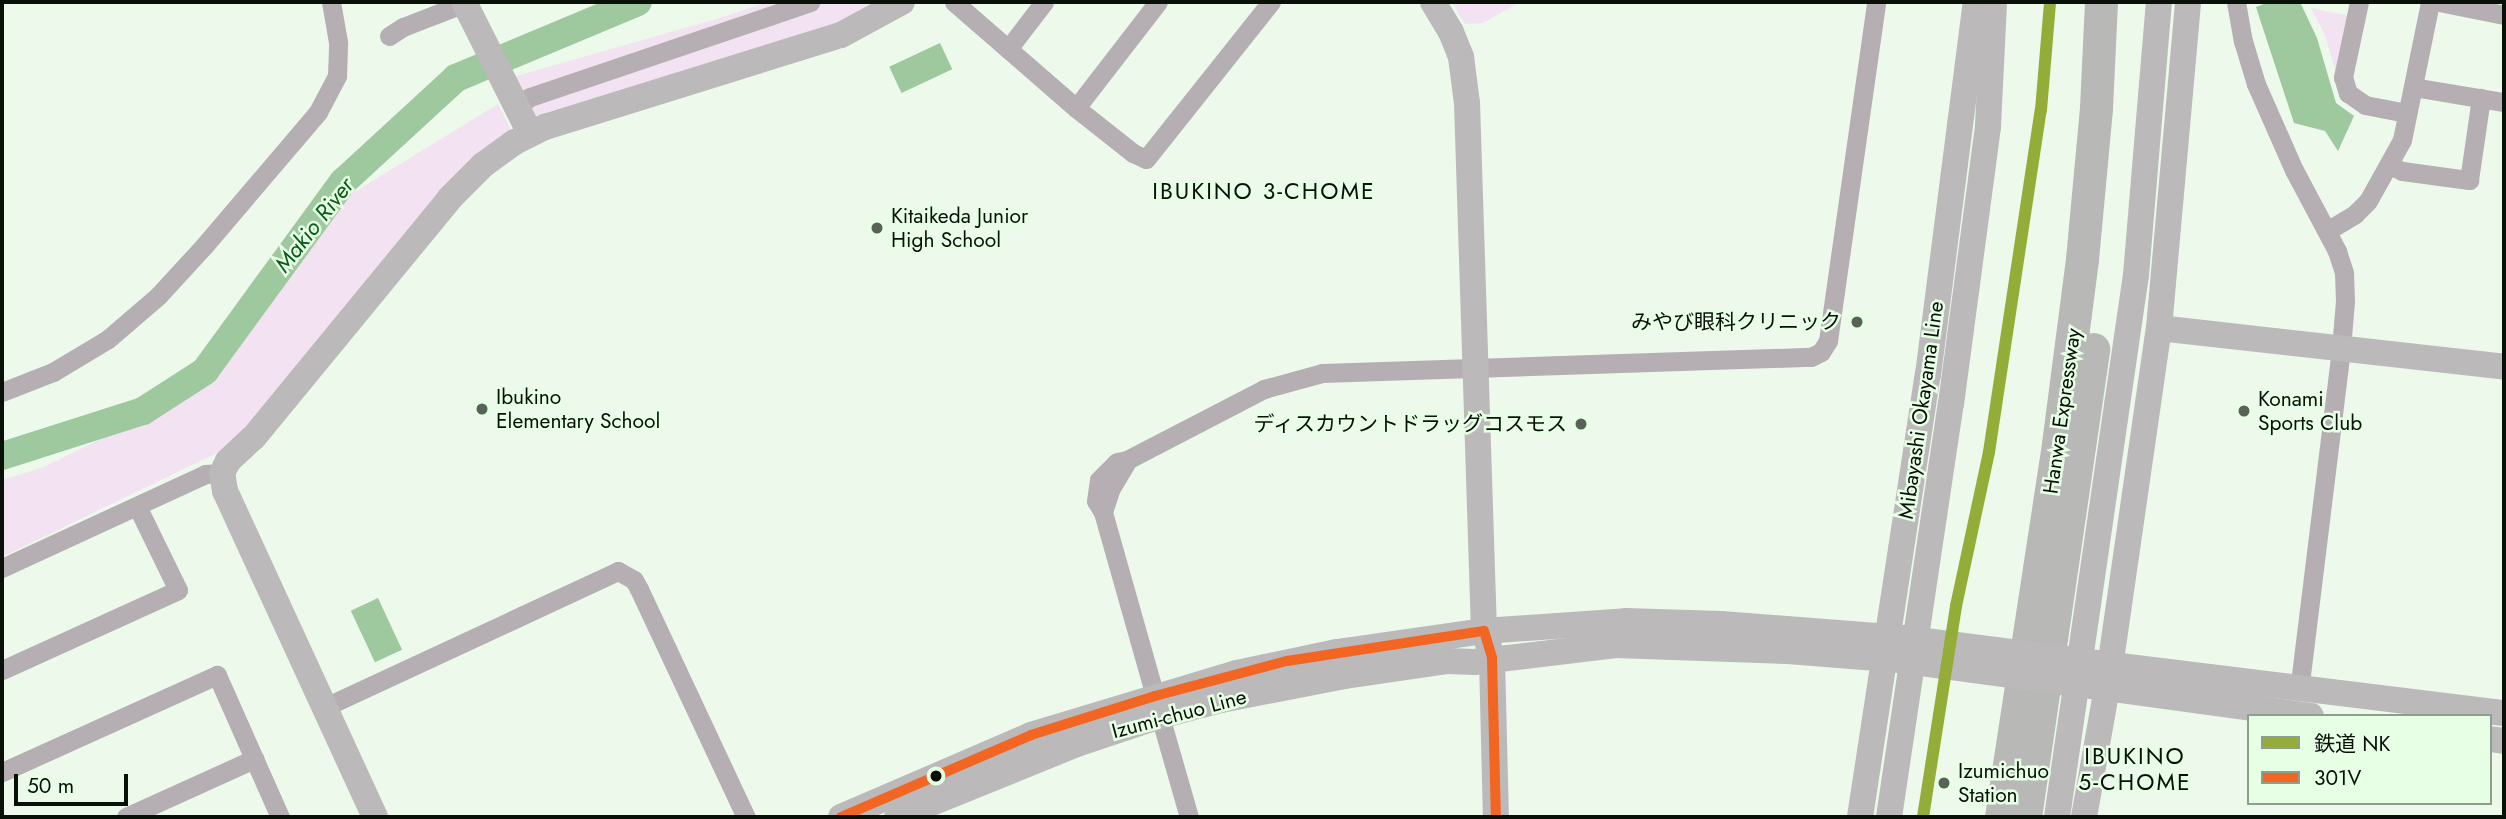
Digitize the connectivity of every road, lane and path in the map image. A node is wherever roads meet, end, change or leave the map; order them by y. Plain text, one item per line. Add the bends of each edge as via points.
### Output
1 (331, 2) edge
2 (810, 2) edge
3 (902, 2) edge
4 (954, 2) edge
5 (1044, 2) edge
6 (1157, 2) edge
7 (1271, 2) edge
8 (1433, 2) edge
9 (1876, 2) edge
10 (1976, 2) edge
11 (1994, 2) edge
12 (2101, 2) edge
13 (2123, 2) edge
14 (2159, 2) edge
15 (2188, 2) edge
16 (2236, 2) edge
17 (2359, 2) edge
18 (2430, 2) edge
19 (2439, 2) edge
20 (466, 6) edge
21 (2504, 15) edge
22 (394, 27) dead end
23 (1008, 49) junction
24 (2413, 87) junction
25 (2481, 98) junction
26 (2504, 102) edge
27 (515, 105) junction
28 (1076, 108) junction
29 (2407, 113) junction
30 (530, 133) junction
31 (2390, 165) junction
32 (2328, 231) junction
33 (2159, 328) junction
34 (2341, 349) junction
35 (2504, 367) edge
36 (1475, 368) junction
37 (2, 392) edge
38 (222, 472) junction
39 (137, 506) junction
40 (2, 568) edge
41 (1484, 631) junction
42 (1892, 648) junction
43 (1483, 660) junction
44 (2, 670) edge
45 (2101, 676) junction
46 (2299, 690) junction
47 (1157, 706) junction
48 (325, 707) junction
49 (2504, 713) edge
50 (2300, 714) edge
51 (254, 759) junction
52 (2, 772) edge
53 (367, 814) edge
54 (126, 817) edge
55 (280, 817) edge
56 (746, 817) edge
57 (841, 817) edge
58 (897, 817) edge
59 (1189, 817) edge
60 (1478, 817) edge
61 (1496, 817) edge
62 (1860, 817) edge
63 (1889, 817) edge
64 (2001, 817) edge
65 (2025, 817) edge
66 (2057, 817) edge
67 (2084, 817) edge

1 - 37 street via 338,42 337,76 318,112 158,296 108,339 53,372
2 - 27 street
3 - 30 street via 841,35
4 - 23 street
5 - 23 street
6 - 28 street
7 - 28 street via 1146,159
8 - 36 street via 1461,57
9 - 36 street via 1828,341 1821,352 1811,357
10 - 42 street, Mibayashi Okayama Line
11 - 63 street, Mibayashi Okayama Line via 1987,140
12 - 64 highway, Hanwa Expressway via 2082,259
13 - 65 highway, Hanwa Expressway via 2118,111 2082,446
14 - 66 street via 2136,275
15 - 33 street
16 - 32 street via 2256,84 2294,170
17 - 29 street via 2343,77 2348,93 2365,105
18 - 24 street
19 - 21 street
20 - 22 street
20 - 27 street
23 - 28 street
24 - 25 street
24 - 29 street
25 - 26 street
25 - 31 street via 2469,180 2402,171
27 - 30 street
29 - 31 street
30 - 38 street via 483,165 450,198
31 - 32 street via 2361,208
32 - 34 street via 2344,273
33 - 34 street
33 - 45 street
34 - 35 street
34 - 46 street
36 - 41 street
36 - 47 street via 1301,377 1264,389 1110,466 1099,480 1096,501 1103,512
38 - 39 street via 205,474
38 - 48 street via 225,491
39 - 40 street
39 - 44 street via 178,590
41 - 42 street, Izumi-chuo Line via 1626,621 1721,624
41 - 43 street
41 - 47 street, Izumi-chuo Line via 1287,661
42 - 43 street, Izumi-chuo Line via 1788,651 1616,645
42 - 45 street, bridge
42 - 62 street, Mibayashi Okayama Line
43 - 47 street, Izumi-chuo Line via 1448,661 1221,700
43 - 60 street
43 - 61 street
45 - 46 street
45 - 50 street
45 - 67 street
46 - 49 street
47 - 57 street, Izumi-chuo Line via 1031,735
47 - 58 street, Izumi-chuo Line via 1077,744
47 - 59 street
48 - 53 street
48 - 56 street via 618,571 634,580 639,589
51 - 52 street via 217,675
51 - 54 street
51 - 55 street

